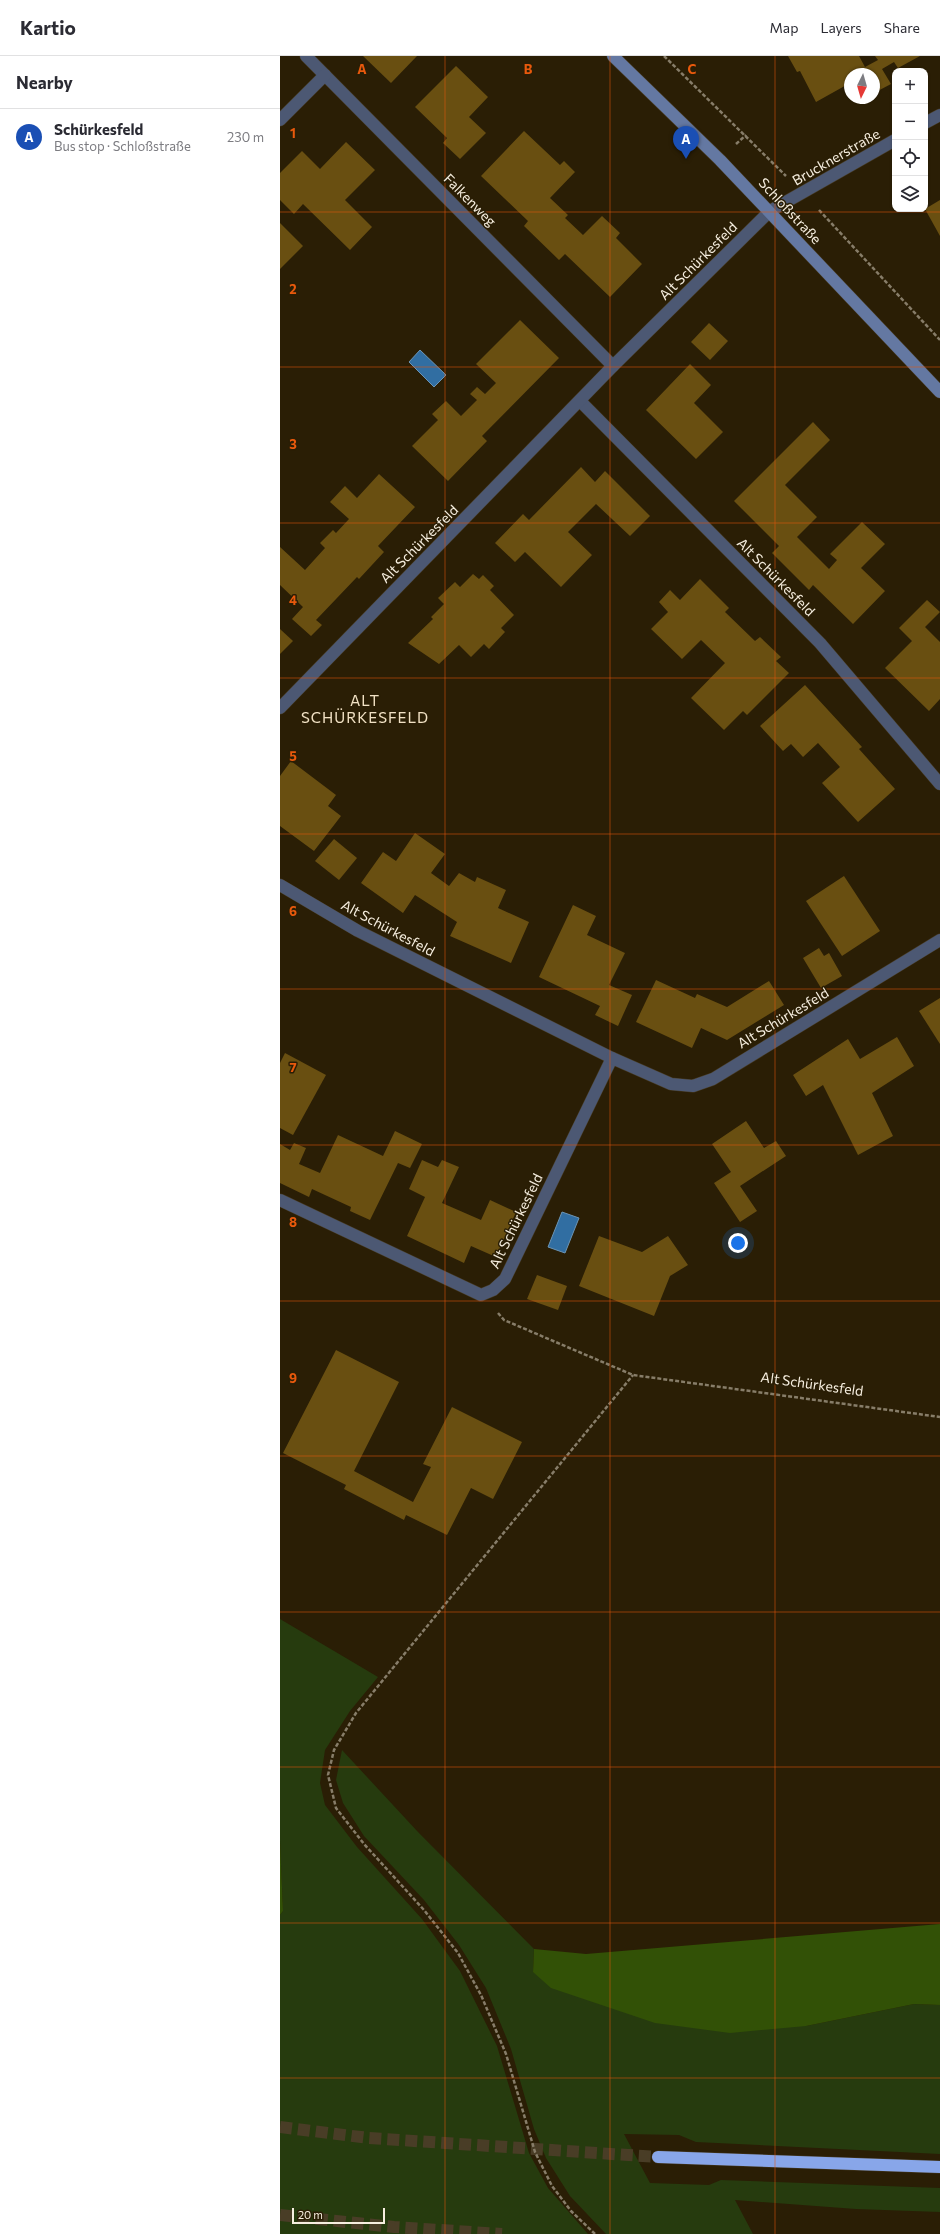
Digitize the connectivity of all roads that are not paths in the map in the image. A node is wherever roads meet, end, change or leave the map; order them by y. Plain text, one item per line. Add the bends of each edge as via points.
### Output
1 (306, 56) edge
2 (614, 56) edge
3 (325, 75) junction
4 (940, 115) edge
5 (280, 120) edge
6 (928, 121) edge
7 (892, 142) edge
8 (770, 211) junction
9 (613, 366) junction
10 (940, 392) edge
11 (580, 401) junction
12 (280, 708) edge
13 (940, 784) edge
14 (280, 885) edge
15 (940, 940) edge
16 (612, 1058) junction
17 (280, 1200) edge
18 (658, 2157) tunnel mouth
19 (940, 2167) edge

1 - 3 street, Falkenweg
2 - 8 main road, Schloßstraße
3 - 5 street
3 - 9 street, Falkenweg
4 - 6 street
7 - 8 street, Brucknerstraße
8 - 9 street, Alt Schürkesfeld
8 - 10 main road, Schloßstraße
9 - 11 street, Alt Schürkesfeld
11 - 12 street, Alt Schürkesfeld
11 - 13 street, Alt Schürkesfeld via 820,644
14 - 16 street, Alt Schürkesfeld via 358,931
15 - 16 street, Alt Schürkesfeld via 713,1079 693,1086 671,1084
16 - 17 street, Alt Schürkesfeld via 505,1279 493,1290 481,1295
18 - 19 highway

